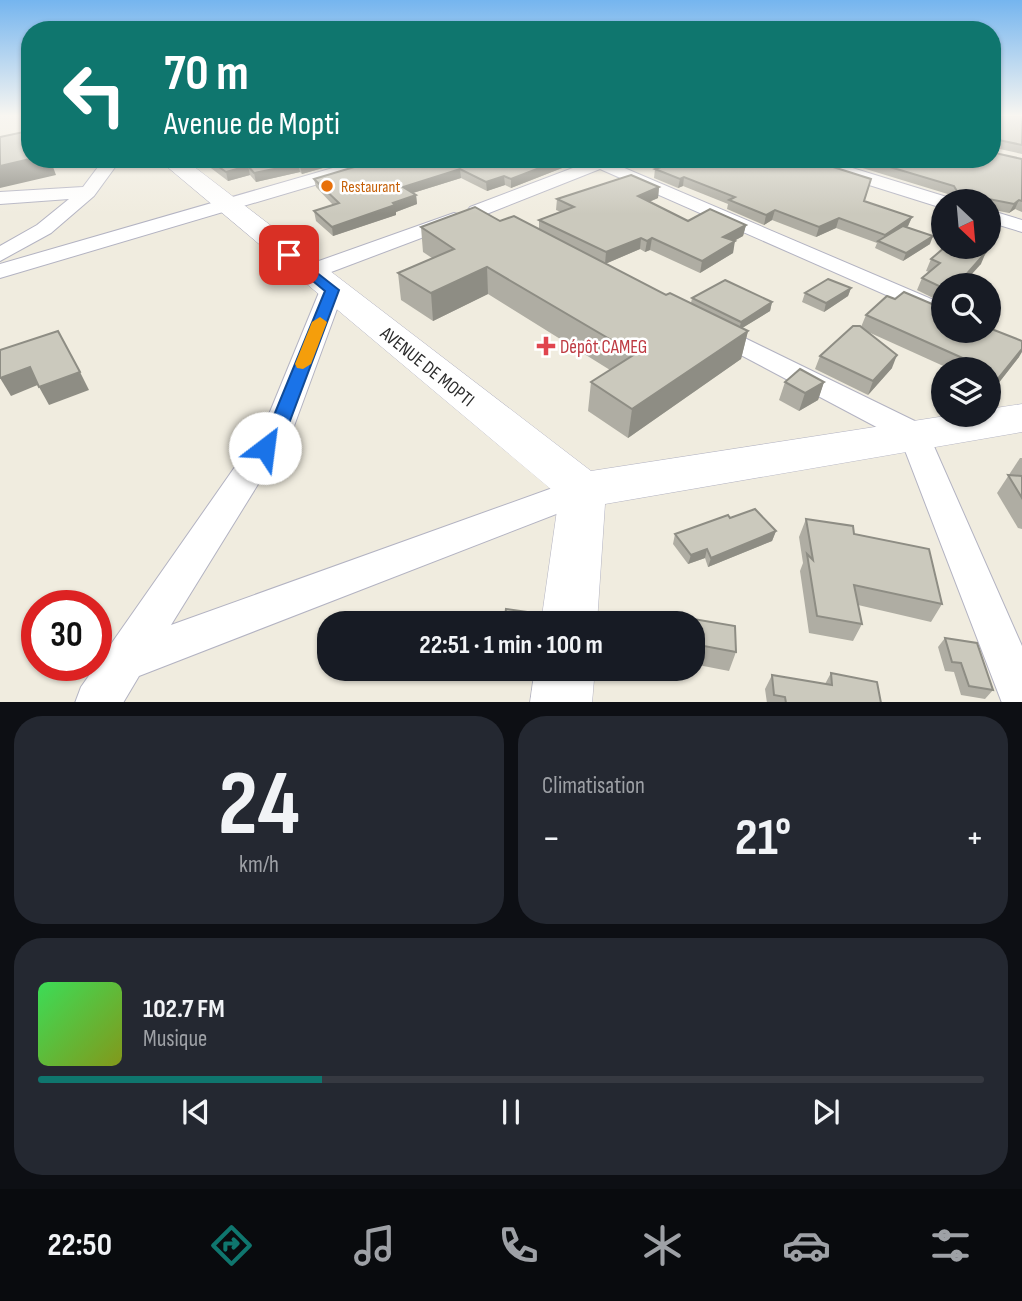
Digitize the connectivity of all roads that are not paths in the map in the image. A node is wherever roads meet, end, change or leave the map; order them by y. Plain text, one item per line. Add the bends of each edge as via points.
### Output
1 (106, 168) edge
2 (180, 168) edge
3 (352, 168) edge
4 (584, 168) edge
5 (617, 168) edge
6 (834, 168) edge
7 (88, 192) junction
8 (0, 198) edge
9 (931, 198) edge
10 (226, 205) junction
11 (477, 211) junction
12 (1001, 220) edge
13 (1022, 226) edge
14 (510, 227) edge
15 (0, 255) edge
16 (0, 271) edge
17 (321, 281) junction
18 (931, 308) edge
19 (692, 320) edge
20 (1022, 418) edge
21 (914, 434) junction
22 (583, 490) junction
23 (570, 611) edge
24 (124, 662) junction
25 (563, 681) edge
26 (1022, 697) edge
27 (97, 702) edge
28 (561, 702) edge

1 - 7 street
2 - 10 street, AVENUE DE MOPTI
3 - 10 street
4 - 11 street
5 - 18 street
6 - 9 street
7 - 8 street
7 - 15 street via 44,229
10 - 16 street
10 - 17 street, AVENUE DE MOPTI
11 - 14 street
11 - 17 street
12 - 13 street
17 - 22 street, AVENUE DE MOPTI
17 - 24 street via 279,426
19 - 21 street
20 - 21 street
21 - 22 street
21 - 26 street
22 - 23 street
22 - 24 street
24 - 27 street
25 - 28 street

